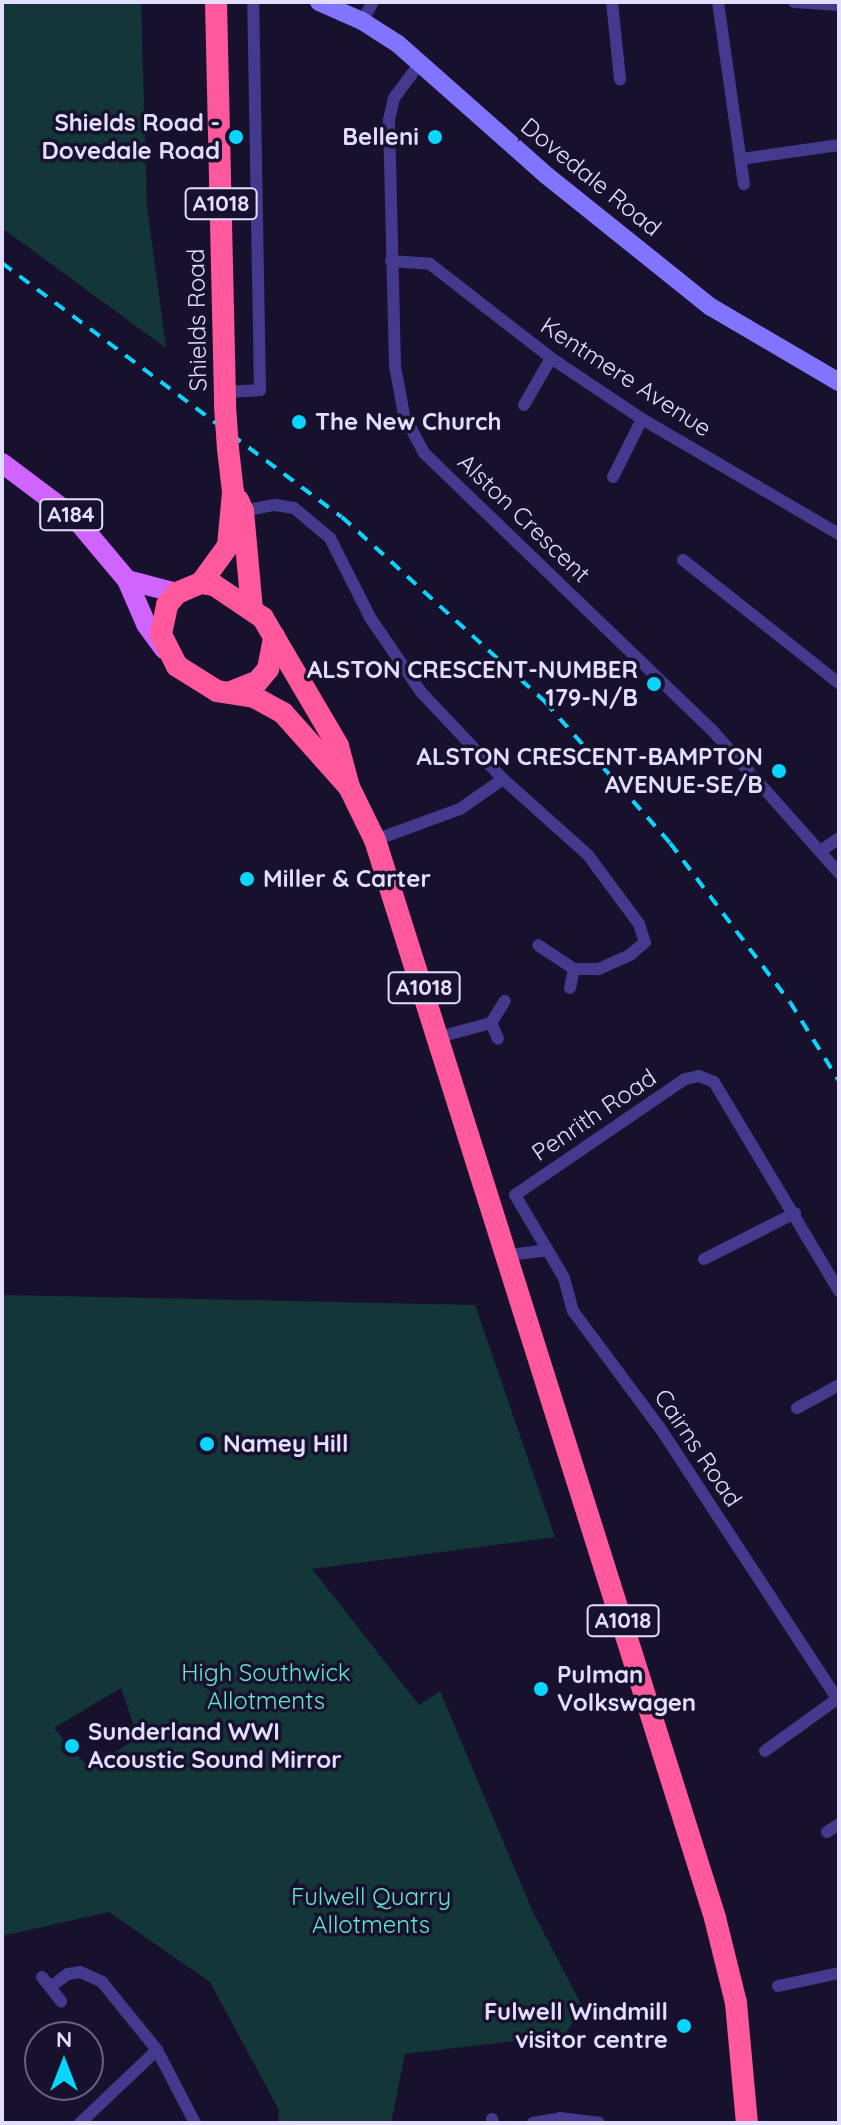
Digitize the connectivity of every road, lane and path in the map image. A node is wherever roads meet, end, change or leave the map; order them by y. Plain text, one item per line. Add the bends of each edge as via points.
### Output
1 (216, 2) edge
2 (253, 2) edge
3 (319, 2) edge
4 (373, 2) edge
5 (612, 2) edge
6 (718, 2) edge
7 (794, 2) edge
8 (839, 5) edge
9 (362, 21) junction
10 (420, 63) junction
11 (620, 80) dead end
12 (839, 145) edge
13 (741, 159) junction
14 (744, 184) dead end
15 (391, 261) junction
16 (551, 358) junction
17 (839, 382) edge
18 (225, 399) junction
19 (524, 405) dead end
20 (642, 419) junction
21 (2, 463) edge
22 (613, 477) dead end
23 (238, 502) junction
24 (839, 534) edge
25 (683, 560) dead end
26 (127, 580) junction
27 (201, 583) junction
28 (177, 593) junction
29 (252, 609) junction
30 (274, 637) junction
31 (164, 649) junction
32 (839, 683) edge
33 (231, 692) junction
34 (503, 779) junction
35 (349, 787) junction
36 (839, 838) edge
37 (375, 840) junction
38 (822, 850) junction
39 (839, 873) edge
40 (538, 945) dead end
41 (574, 969) junction
42 (570, 988) dead end
43 (505, 1001) dead end
44 (491, 1023) junction
45 (439, 1037) junction
46 (498, 1039) dead end
47 (488, 1193) junction
48 (515, 1195) junction
49 (795, 1213) junction
50 (548, 1250) junction
51 (509, 1255) junction
52 (704, 1259) dead end
53 (839, 1291) edge
54 (839, 1385) edge
55 (797, 1408) dead end
56 (838, 1700) edge
57 (765, 1751) dead end
58 (839, 1824) edge
59 (827, 1832) dead end
60 (839, 1973) edge
61 (778, 1986) dead end
62 (61, 2001) dead end
63 (157, 2050) junction
64 (80, 2123) edge
65 (195, 2123) edge
66 (533, 2123) edge
67 (599, 2123) edge
68 (747, 2123) edge

1 - 18 highway, Shields Road / A1018
2 - 18 street via 260,390
3 - 9 street, Dovedale Road
4 - 9 street
5 - 11 street
6 - 13 street
7 - 8 street
9 - 10 street, Dovedale Road
10 - 15 street, Alston Crescent via 394,98 389,120
10 - 17 street, Dovedale Road via 546,175 711,307
12 - 13 street
13 - 14 street
15 - 16 street, Kentmere Avenue via 430,264
15 - 38 street, Alston Crescent via 395,366 404,415 424,453 712,730
16 - 19 street
16 - 20 street, Kentmere Avenue
18 - 23 highway, Shields Road / A1018, bridge
20 - 22 street
20 - 24 street, Kentmere Avenue
21 - 26 main road, A184 via 74,517
23 - 27 highway, A1018 via 228,546
23 - 29 highway, A1018
23 - 34 street via 294,508 330,538 371,619 421,692
25 - 32 street
26 - 28 main road
26 - 31 main road, A184 via 141,615
27 - 28 highway
27 - 29 highway via 226,591
28 - 31 highway via 162,621
29 - 30 highway
30 - 33 highway via 274,656 258,681
30 - 35 highway, A1018 via 338,746
31 - 33 highway via 194,680
33 - 35 highway, A1018 via 267,702 283,713
34 - 37 street via 460,809
34 - 41 street via 588,855 639,924 645,942 630,955 598,969
35 - 37 highway, A1018
36 - 38 street
37 - 45 highway, A1018
38 - 39 street, Alston Crescent
40 - 41 street
41 - 42 street
43 - 44 street
44 - 45 street
44 - 46 street
45 - 47 highway, A1018
47 - 48 street
47 - 51 highway, A1018
48 - 49 street, Penrith Road via 685,1079 699,1076 714,1082
48 - 50 street, Cairns Road
49 - 52 street
49 - 53 street
50 - 51 street
50 - 56 street, Cairns Road via 573,1311 662,1431
51 - 68 highway, A1018 via 715,1918 736,2003
54 - 55 street
56 - 57 street
58 - 59 street
60 - 61 street
62 - 63 street via 46,1982 68,1974 93,1976
63 - 64 street
63 - 65 street
66 - 67 street via 560,2118

